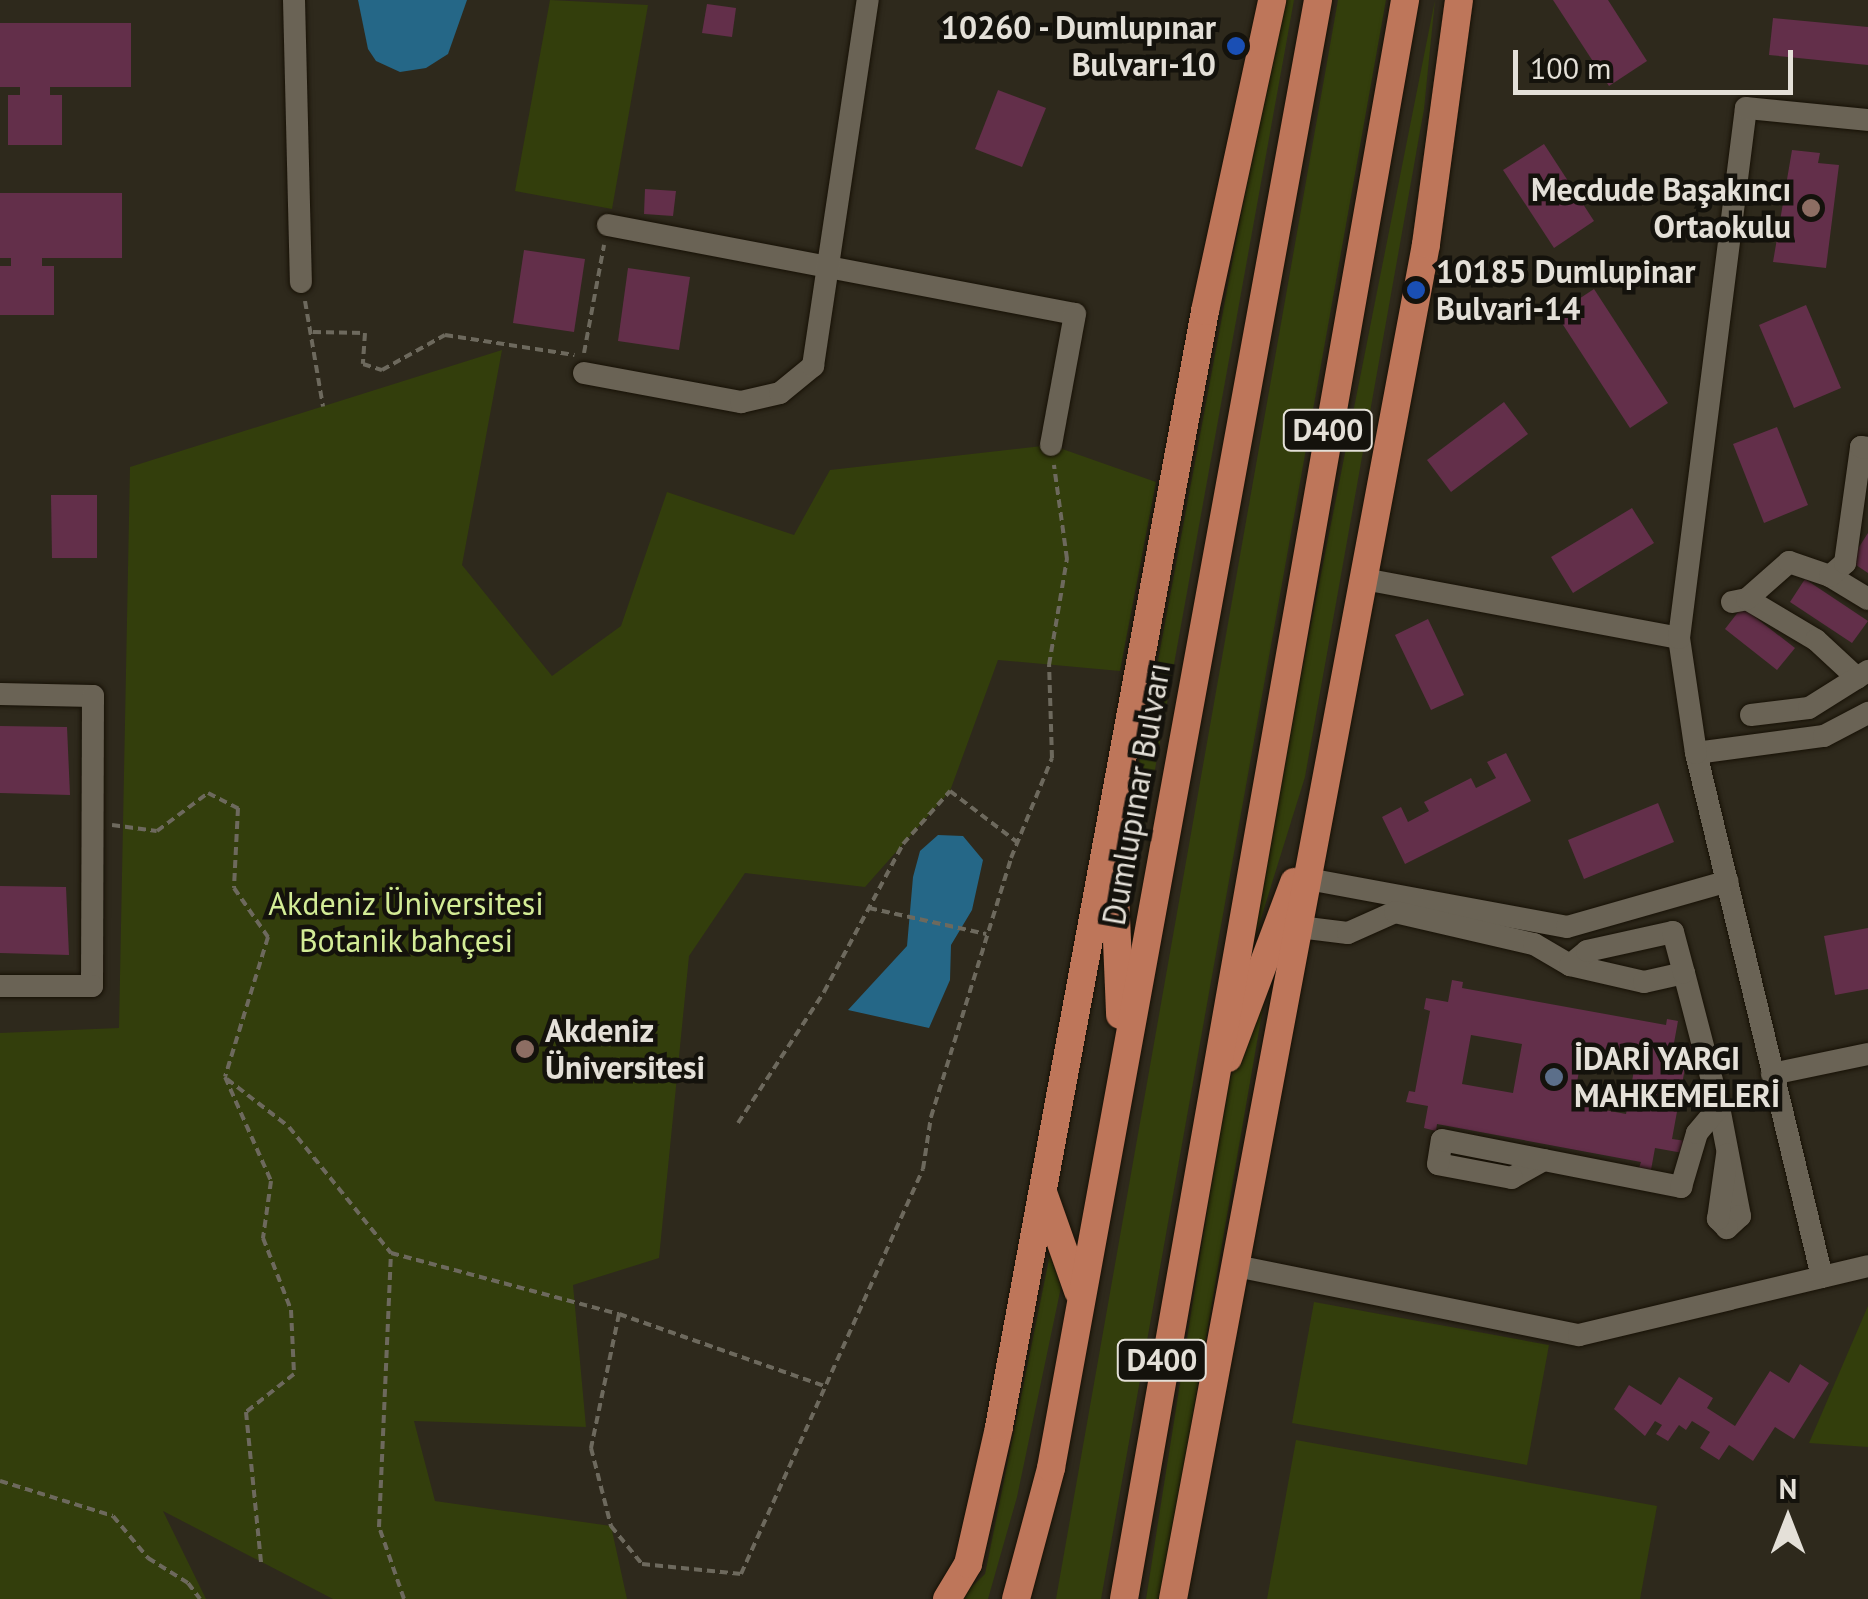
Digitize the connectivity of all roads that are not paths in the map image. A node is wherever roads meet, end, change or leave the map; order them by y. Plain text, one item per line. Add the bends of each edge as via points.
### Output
1 (294, 0) edge
2 (868, 0) edge
3 (1272, 0) edge
4 (1318, 0) edge
5 (1405, 0) edge
6 (1459, 0) edge
7 (1868, 120) edge
8 (608, 226) road end
9 (827, 268) junction
10 (301, 282) road end
11 (584, 373) dead end
12 (1051, 445) road end
13 (1868, 448) edge
14 (1862, 524) edge
15 (1830, 576) junction
16 (1364, 579) junction
17 (1868, 599) edge
18 (1679, 638) junction
19 (1862, 674) edge
20 (0, 694) edge
21 (1868, 714) edge
22 (1750, 715) dead end
23 (1696, 752) junction
24 (1320, 811) junction
25 (1112, 817) junction
26 (1308, 880) junction
27 (1728, 881) junction
28 (1299, 927) junction
29 (1570, 966) junction
30 (1684, 973) junction
31 (0, 986) edge
32 (1868, 1054) edge
33 (1122, 1066) junction
34 (1772, 1074) junction
35 (1719, 1107) junction
36 (1204, 1122) junction
37 (1727, 1155) dead end
38 (1544, 1160) dead end
39 (1043, 1194) junction
40 (1236, 1266) junction
41 (1868, 1266) edge
42 (1822, 1277) junction
43 (1080, 1296) junction
44 (1051, 1468) junction
45 (948, 1599) edge
46 (1016, 1599) edge
47 (1028, 1599) edge
48 (1124, 1599) edge
49 (1173, 1599) edge

1 - 10 street
2 - 9 street
3 - 25 main road via 1205,311
4 - 33 main road, Dumlupınar Bulvarı
5 - 36 main road, D400
6 - 16 main road via 1426,244
7 - 18 street via 1746,108
8 - 9 street
9 - 11 street via 813,366 780,394 740,402
9 - 12 street via 1075,314
13 - 14 street via 1861,447
14 - 15 street via 1845,563
15 - 17 street
15 - 19 street via 1789,562 1739,601 1816,640
16 - 18 street
16 - 24 main road
18 - 23 street
19 - 22 street via 1810,708
20 - 31 street via 92,696 92,986
21 - 23 street via 1824,736
23 - 27 street
24 - 26 main road
24 - 36 main road
25 - 33 main road
25 - 39 main road
26 - 27 street via 1566,927
26 - 28 main road
27 - 34 street
28 - 29 street via 1343,934 1395,912 1534,944
28 - 40 main road
29 - 30 street via 1644,982
29 - 30 street via 1586,952 1673,932
30 - 35 street
32 - 34 street
33 - 43 main road, Dumlupınar Bulvarı
34 - 42 street
35 - 37 street
35 - 38 street via 1696,1134 1681,1187
36 - 48 main road, D400
39 - 43 main road
39 - 45 main road via 968,1564
40 - 42 street via 1579,1335
40 - 49 main road
41 - 42 street
43 - 44 main road, Dumlupınar Bulvarı
44 - 46 main road, Dumlupınar Bulvarı
44 - 47 main road

